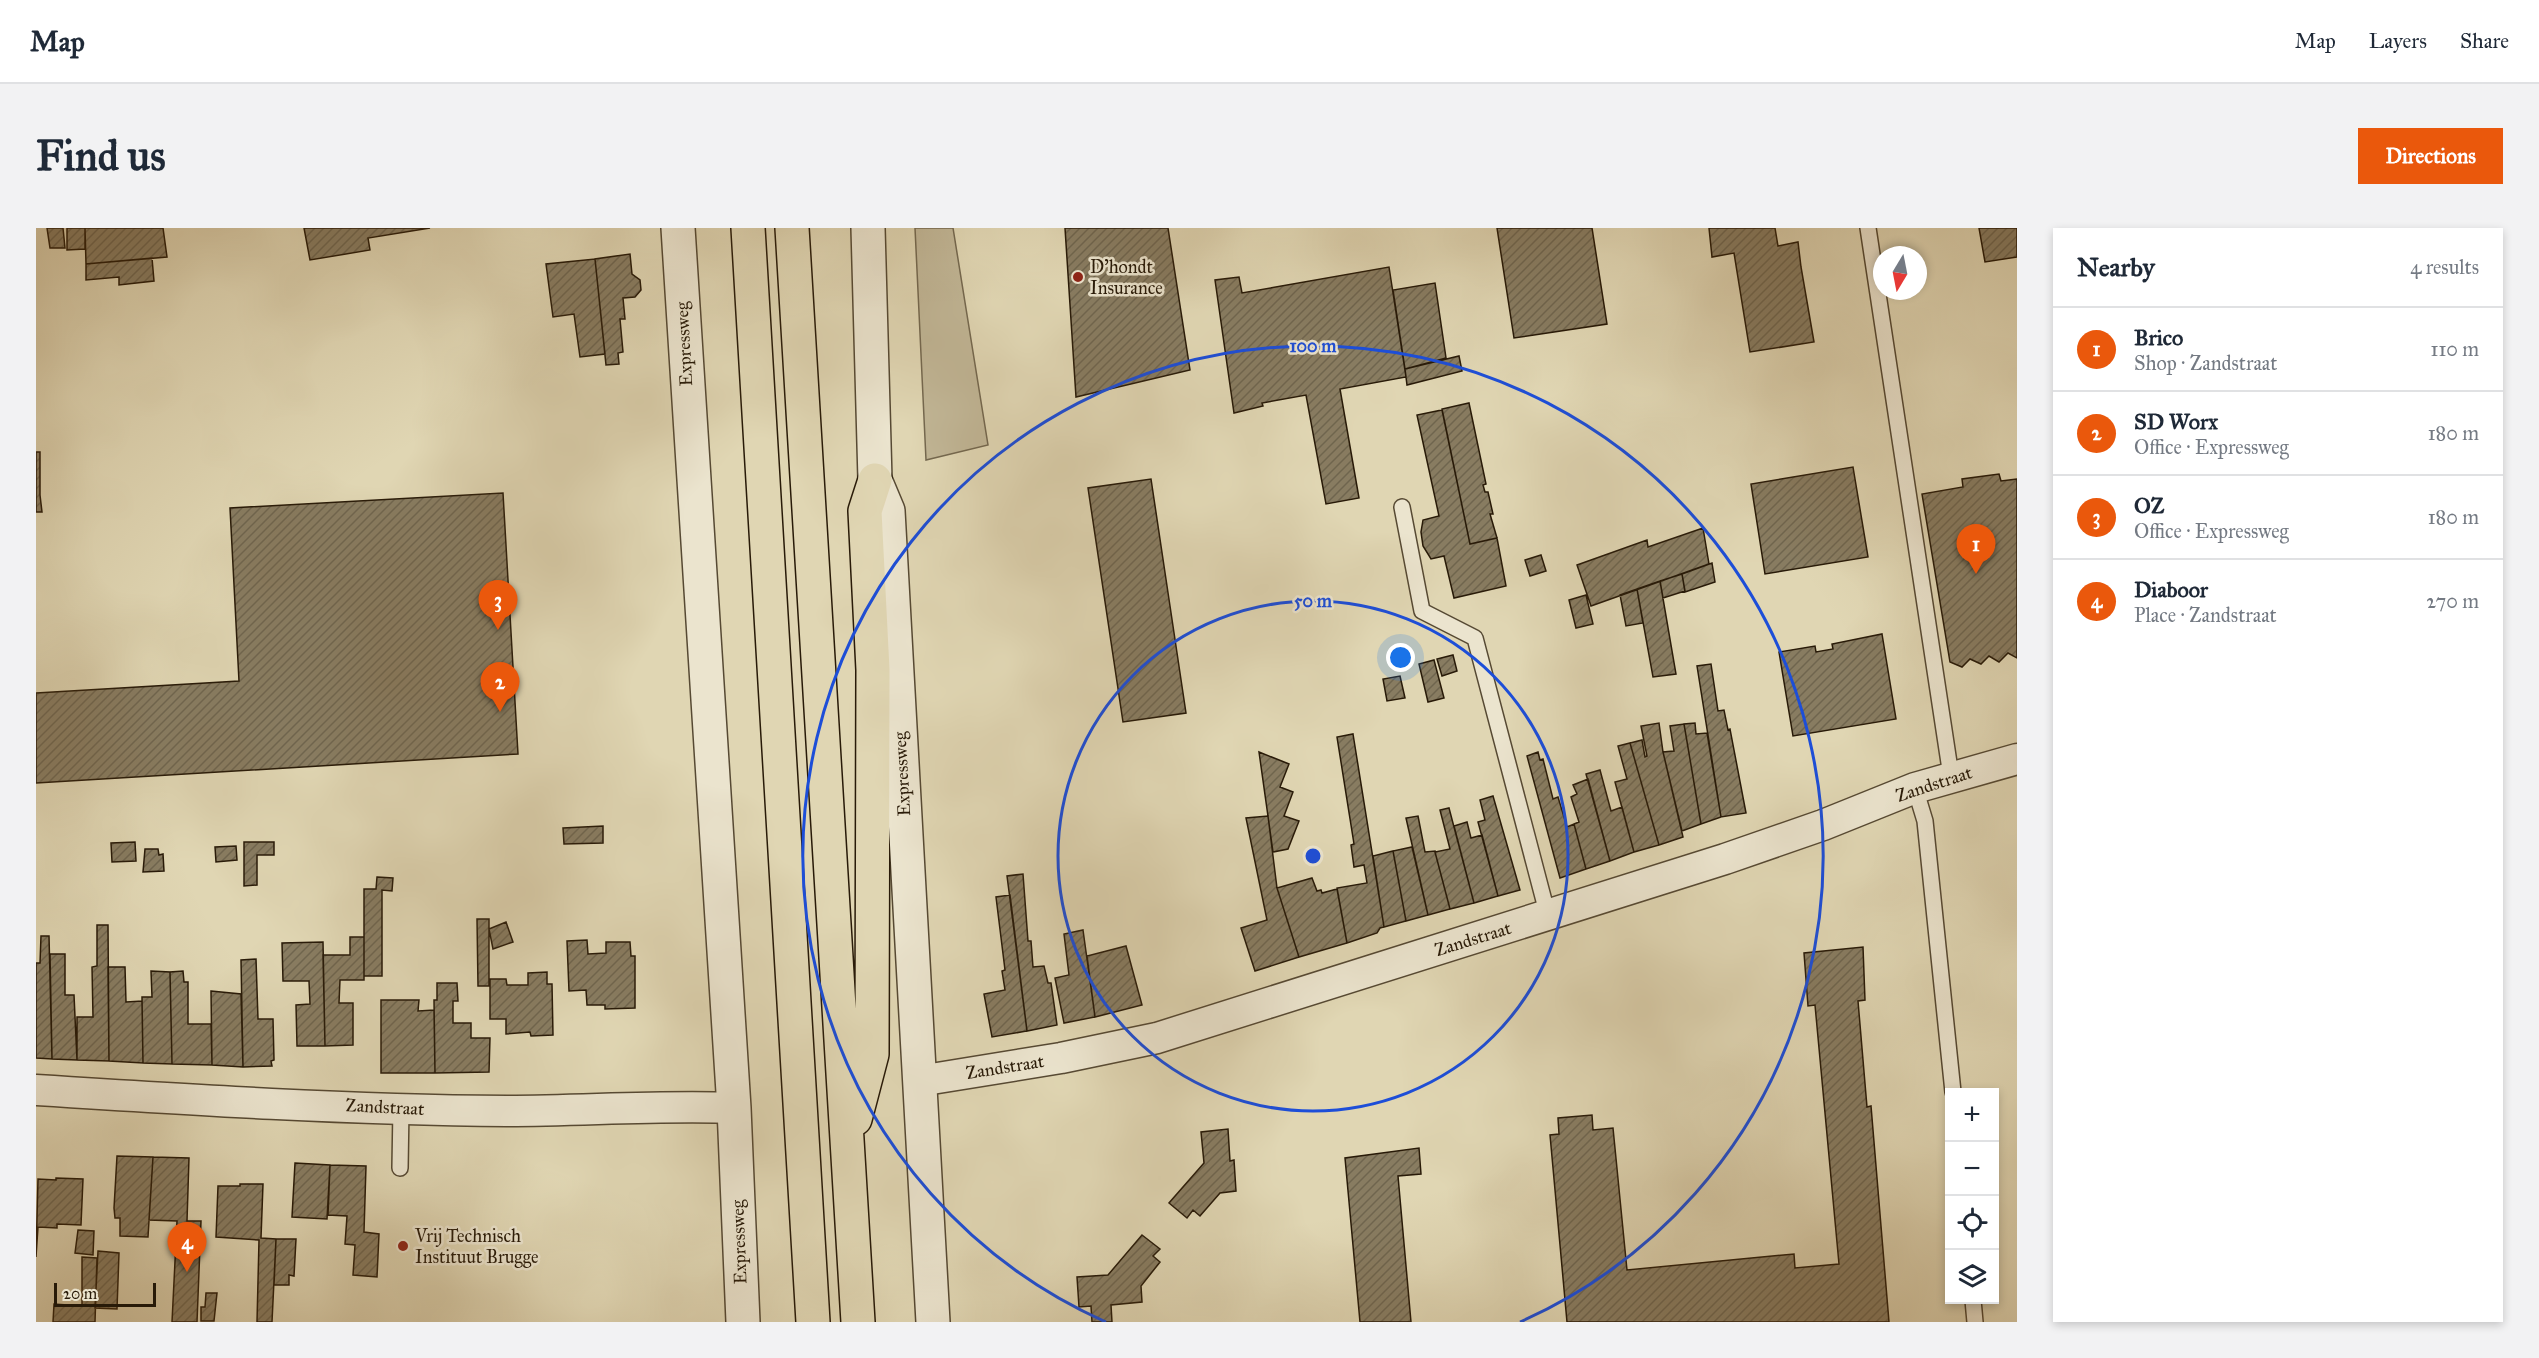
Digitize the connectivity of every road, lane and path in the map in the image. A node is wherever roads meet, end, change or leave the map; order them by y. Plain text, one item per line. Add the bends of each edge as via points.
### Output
1 (678, 228) edge
2 (748, 228) edge
3 (792, 228) edge
4 (868, 228) edge
5 (1868, 228) edge
6 (875, 480) junction
7 (1402, 507) dead end
8 (2017, 759) edge
9 (1951, 776) junction
10 (1915, 788) junction
11 (1548, 916) junction
12 (919, 1081) junction
13 (1953, 1088) edge
14 (36, 1090) edge
15 (401, 1108) junction
16 (734, 1108) junction
17 (847, 1150) junction
18 (400, 1168) dead end
19 (1973, 1304) edge
20 (743, 1322) edge
21 (813, 1322) edge
22 (858, 1322) edge
23 (933, 1322) edge
24 (1975, 1322) edge

1 - 16 street, Expressweg
2 - 21 highway
3 - 17 highway
4 - 6 street, Expressweg
5 - 9 lane
6 - 12 street, Expressweg via 888,511
6 - 17 highway via 865,511 873,670 872,1054
7 - 11 lane via 1422,611 1475,638
8 - 9 street, Zandstraat
9 - 10 street, Zandstraat
10 - 11 street, Zandstraat via 1787,838
10 - 13 lane via 1925,821
11 - 12 street, Zandstraat via 1157,1038
12 - 23 street, Expressweg
14 - 15 street, Zandstraat
15 - 16 street, Zandstraat
15 - 18 lane
16 - 20 street, Expressweg
17 - 22 highway
19 - 24 lane

